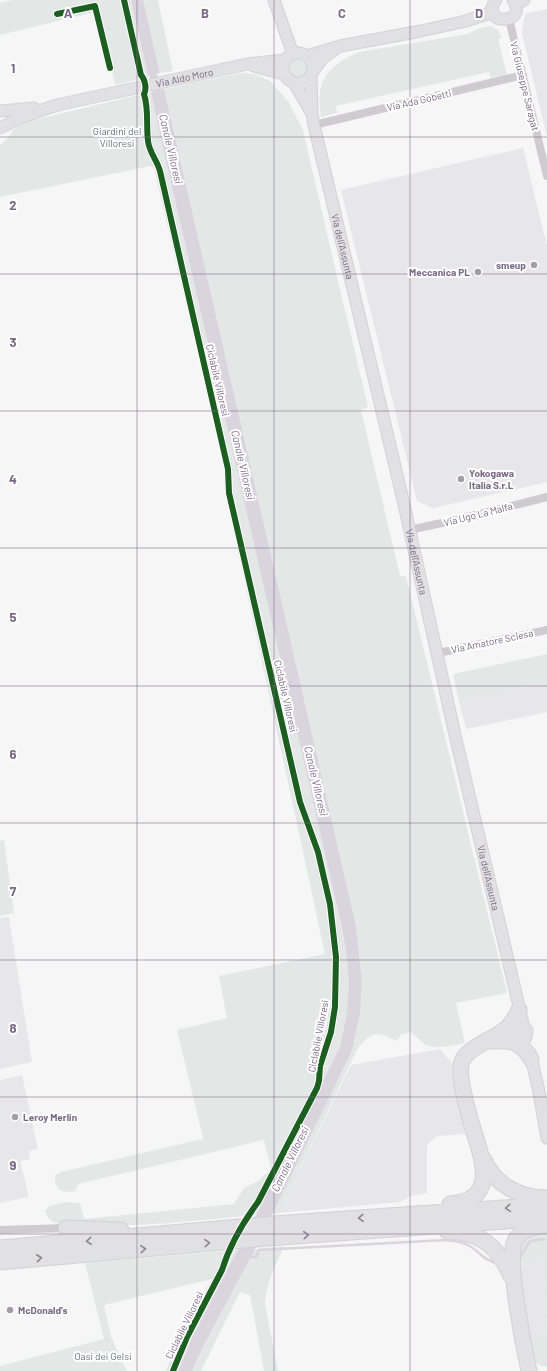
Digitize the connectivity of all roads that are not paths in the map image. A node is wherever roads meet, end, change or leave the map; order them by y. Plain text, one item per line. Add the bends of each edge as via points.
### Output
1 (276, 0) edge
2 (496, 0) edge
3 (517, 1) edge
4 (493, 12) junction
5 (509, 19) junction
6 (340, 46) junction
7 (307, 56) junction
8 (289, 57) junction
9 (247, 64) junction
10 (312, 73) junction
11 (284, 74) junction
12 (523, 75) junction
13 (294, 83) junction
14 (50, 106) junction
15 (0, 111) edge
16 (313, 119) junction
17 (0, 128) edge
18 (547, 176) edge
19 (547, 497) edge
20 (409, 530) junction
21 (547, 630) edge
22 (438, 653) junction
23 (520, 1010) junction
24 (507, 1028) junction
25 (525, 1031) junction
26 (489, 1041) junction
27 (514, 1042) junction
28 (531, 1059) junction
29 (547, 1138) edge
30 (481, 1153) junction
31 (547, 1198) edge
32 (547, 1205) edge
33 (547, 1218) edge
34 (401, 1221) junction
35 (547, 1225) edge
36 (66, 1228) joint
37 (0, 1230) edge
38 (236, 1234) junction
39 (0, 1248) edge
40 (0, 1262) edge
41 (514, 1284) junction
42 (532, 1369) edge

1 - 8 street
2 - 4 street
3 - 5 street via 516,11
4 - 5 street via 501,20
4 - 6 street via 459,23
5 - 12 street, Via Giuseppe Saragat
6 - 7 street
6 - 10 street via 324,57
7 - 8 street via 302,53
7 - 10 street via 313,65
8 - 9 street, Via Aldo Moro
8 - 11 street via 283,64
9 - 11 street, Via Aldo Moro
9 - 14 street, Via Aldo Moro
10 - 13 street via 304,82
10 - 16 street, Via dell'Assunta
11 - 13 street
12 - 16 street, Via Ada Gobetti
12 - 18 street, Via Giuseppe Saragat
13 - 16 street, Via dell'Assunta
14 - 15 street, Via Aldo Moro
14 - 17 street, Via Aldo Moro
16 - 20 street, Via dell'Assunta
19 - 20 street, Via Ugo La Malfa
20 - 22 street, Via dell'Assunta
21 - 22 street, Via Amatore Sciesa
22 - 23 street, Via dell'Assunta
23 - 24 highway
23 - 25 street, Via dell'Assunta
24 - 25 highway
24 - 26 highway
25 - 27 highway via 523,1039
25 - 28 street, Via dell'Assunta
26 - 27 highway
26 - 30 highway via 469,1051 461,1064 472,1127
27 - 28 highway via 522,1046
28 - 29 street, Via dell'Assunta
30 - 31 highway via 492,1175 506,1187 525,1195
30 - 34 highway via 484,1174 476,1196 464,1202 409,1210
32 -> 34 highway
33 - 34 highway
34 -> 38 highway via 274,1224
38 -> 34 highway via 267,1238
34 - 41 highway via 408,1232 462,1232 481,1239 500,1256
35 - 41 highway via 525,1230 515,1240 512,1250
36 - 37 street
36 - 38 highway
38 -> 39 highway
40 -> 38 highway via 180,1246
41 - 42 highway

